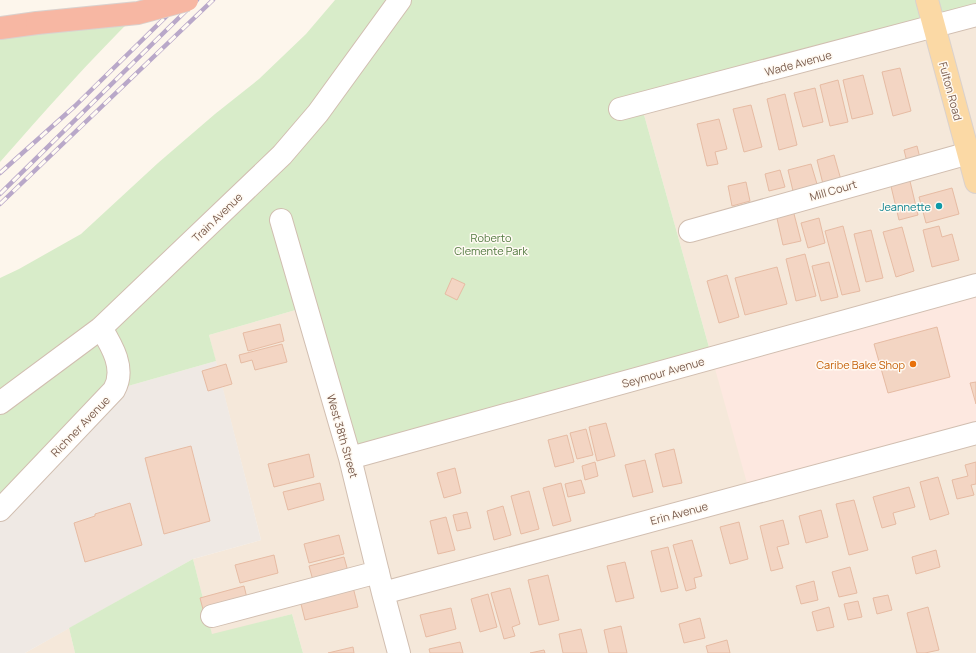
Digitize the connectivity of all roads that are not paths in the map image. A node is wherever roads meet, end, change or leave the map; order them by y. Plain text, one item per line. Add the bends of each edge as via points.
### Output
1 (188, 0) edge
2 (400, 0) edge
3 (927, 0) edge
4 (976, 15) edge
5 (934, 27) junction
6 (0, 28) edge
7 (620, 110) dead end
8 (972, 152) edge
9 (976, 182) edge
10 (281, 220) dead end
11 (690, 231) dead end
12 (976, 285) edge
13 (101, 328) junction
14 (0, 403) edge
15 (976, 433) edge
16 (350, 458) junction
17 (0, 510) edge
18 (378, 572) junction
19 (383, 593) junction
20 (212, 616) dead end
21 (399, 653) edge

1 - 6 highway, bridge via 138,13
2 - 13 street, Train Avenue via 318,113 282,155
3 - 5 main road, Fulton Road
4 - 5 street, Wade Avenue
5 - 7 street, Wade Avenue
5 - 8 main road, Fulton Road
8 - 9 main road, Fulton Road
8 - 11 street, Mill Court
10 - 16 street, West 38th Street
12 - 16 street, Seymour Avenue
13 - 14 street, Train Avenue
13 - 17 street, Richner Avenue via 118,365 119,379 114,390
15 - 19 street, Erin Avenue
16 - 18 street, West 38th Street
18 - 19 street, West 38th Street
18 - 20 street
19 - 21 street, West 38th Street

